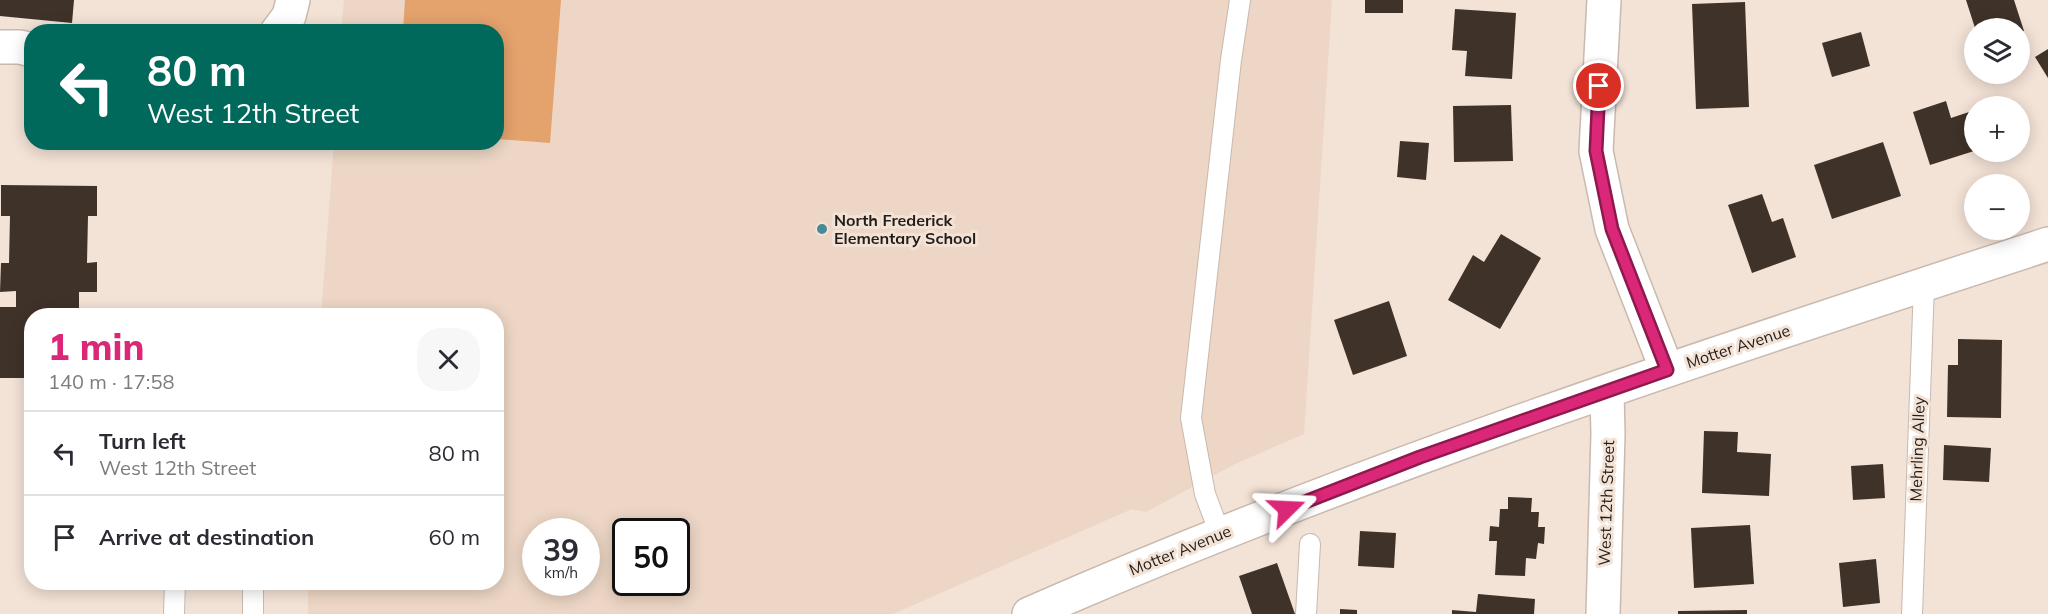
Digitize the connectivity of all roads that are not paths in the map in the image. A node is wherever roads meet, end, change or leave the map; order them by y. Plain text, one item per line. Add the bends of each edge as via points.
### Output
1 (293, 0) edge
2 (1240, 0) edge
3 (1604, 0) edge
4 (282, 24) edge
5 (0, 47) edge
6 (24, 48) edge
7 (2048, 244) edge
8 (1924, 285) junction
9 (1667, 370) junction
10 (1607, 392) junction
11 (1220, 534) junction
12 (1310, 544) dead end
13 (174, 590) edge
14 (253, 590) edge
15 (170, 611) edge
16 (253, 614) edge
17 (1029, 614) edge
18 (1306, 614) edge
19 (1603, 614) edge
20 (1912, 614) edge

1 - 4 main road
2 - 11 lane via 1191,418 1205,494
3 - 9 main road via 1596,151 1612,229
5 - 6 main road
7 - 8 main road, Motter Avenue
8 - 9 main road, Motter Avenue
8 - 20 lane, Mehrling Alley
9 - 10 main road, Motter Avenue
10 - 11 main road, Motter Avenue via 1420,457
10 - 19 main road, West 12th Street
11 - 17 main road, Motter Avenue
12 - 18 lane
13 - 15 lane
14 - 16 lane

